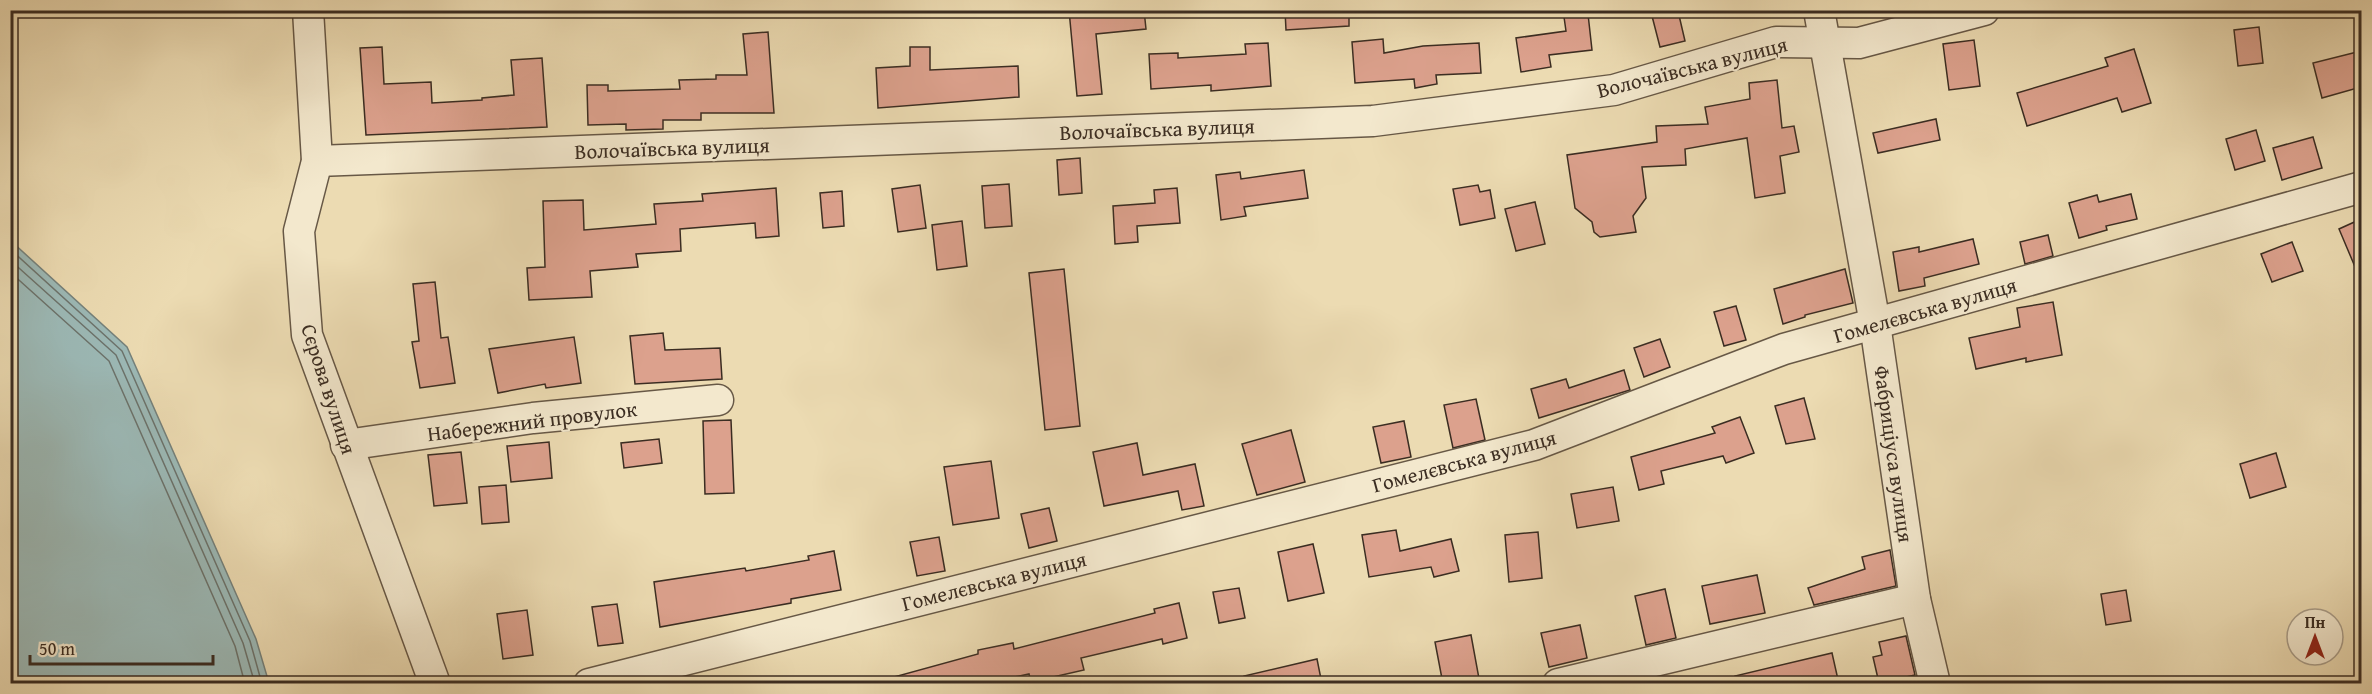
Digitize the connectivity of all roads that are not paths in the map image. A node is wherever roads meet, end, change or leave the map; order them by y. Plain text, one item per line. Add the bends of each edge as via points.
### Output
1 (308, 10) edge
2 (1819, 10) edge
3 (1984, 10) edge
4 (1823, 43) junction
5 (317, 161) junction
6 (2361, 187) edge
7 (1875, 324) junction
8 (718, 400) dead end
9 (346, 445) junction
10 (1915, 599) junction
11 (435, 684) edge
12 (589, 684) edge
13 (1558, 684) edge
14 (1935, 684) edge

1 - 5 street, Сєрова вулиця
2 - 4 street, Фабриціуса вулиця
3 - 4 street, Волочаївська вулиця via 1859,43
4 - 5 street, Волочаївська вулиця via 1776,42 1614,90 1373,121
4 - 7 street, Фабриціуса вулиця
5 - 9 street, Сєрова вулиця via 299,231 303,299 307,335
6 - 7 street, Гомелєвська вулиця
7 - 10 street, Фабриціуса вулиця
7 - 12 street, Гомелєвська вулиця via 1784,349 1534,445
8 - 9 street, Набережний провулок via 534,418
9 - 11 street, Сєрова вулиця
10 - 13 street
10 - 14 street, Фабриціуса вулиця

